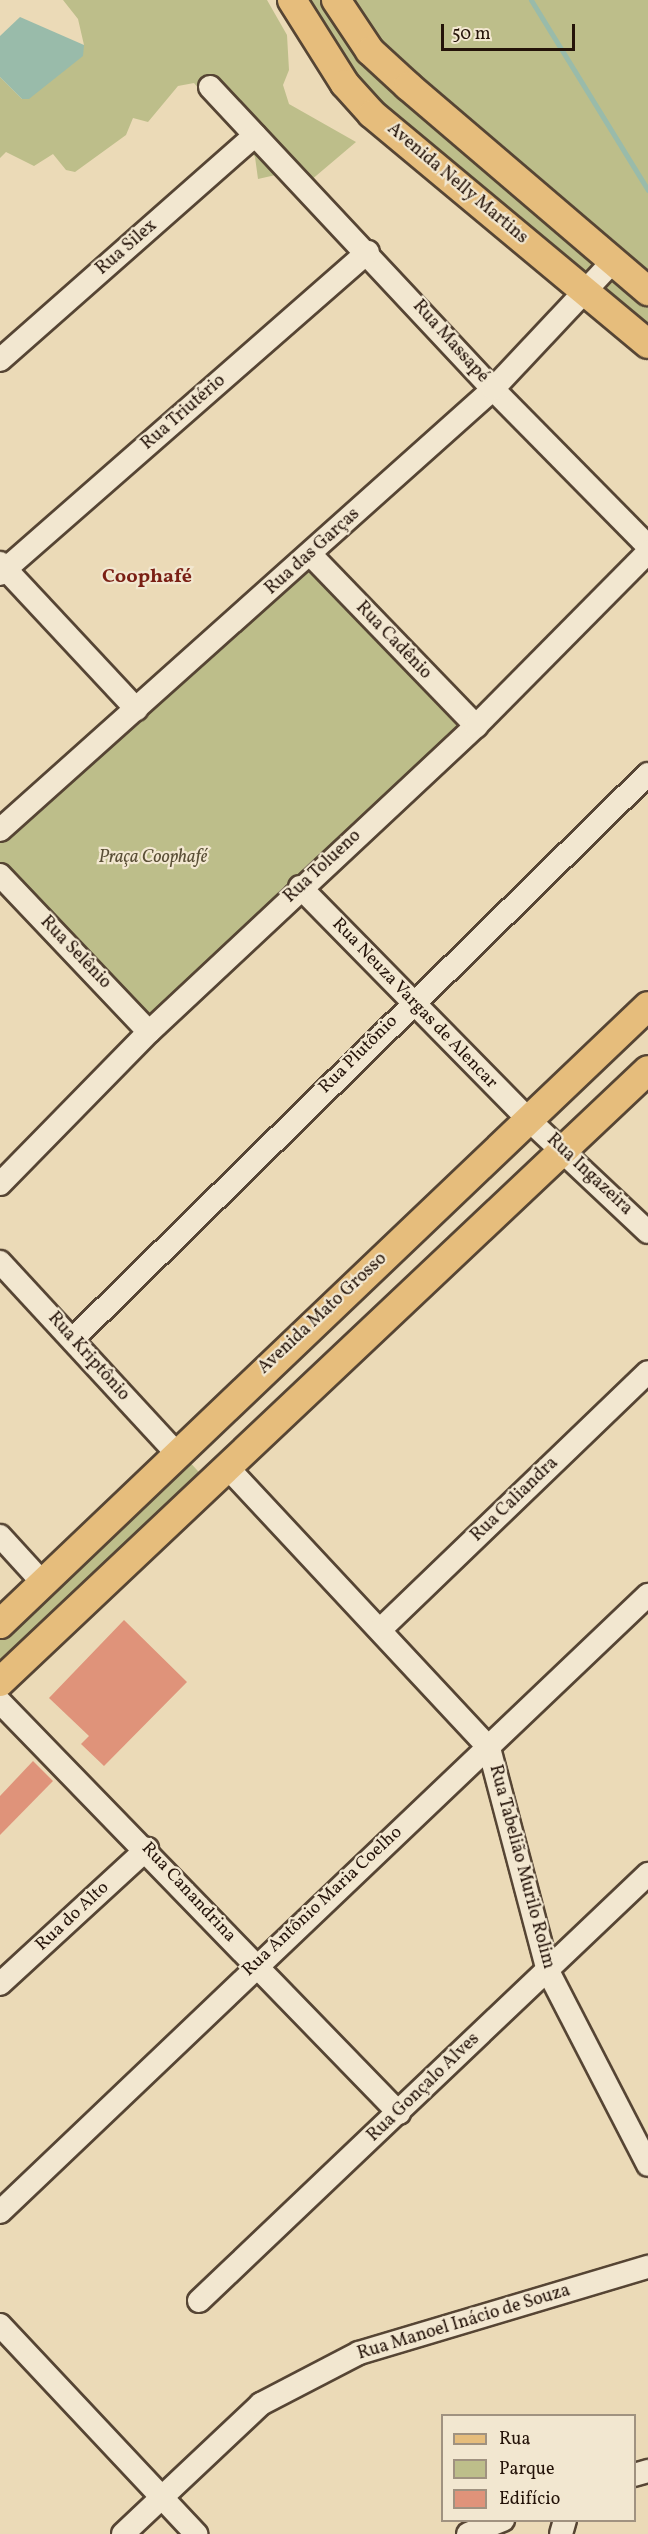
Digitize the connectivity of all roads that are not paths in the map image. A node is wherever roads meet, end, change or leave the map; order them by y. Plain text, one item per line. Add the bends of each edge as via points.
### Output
1 (292, 0) edge
2 (336, 0) edge
3 (210, 87) dead end
4 (255, 135) junction
5 (368, 252) junction
6 (613, 261) junction
7 (586, 291) junction
8 (648, 291) edge
9 (648, 344) edge
10 (0, 360) edge
11 (493, 389) junction
12 (648, 546) edge
13 (648, 552) edge
14 (311, 555) junction
15 (2, 569) edge
16 (136, 709) junction
17 (476, 726) junction
18 (648, 774) edge
19 (0, 830) edge
20 (0, 875) edge
21 (300, 887) junction
22 (411, 1002) junction
23 (648, 1006) edge
24 (149, 1032) junction
25 (648, 1070) edge
26 (529, 1120) junction
27 (566, 1150) junction
28 (0, 1184) edge
29 (648, 1232) edge
30 (0, 1262) edge
31 (73, 1340) junction
32 (648, 1372) edge
33 (176, 1454) junction
34 (228, 1468) junction
35 (185, 1509) junction
36 (0, 1536) edge
37 (42, 1581) junction
38 (648, 1595) edge
39 (0, 1624) edge
40 (382, 1628) junction
41 (0, 1682) edge
42 (0, 1702) edge
43 (489, 1748) junction
44 (147, 1849) junction
45 (648, 1874) edge
46 (255, 1965) junction
47 (548, 1971) junction
48 (0, 1984) edge
49 (399, 2113) junction
50 (648, 2165) edge
51 (0, 2212) edge
52 (648, 2268) edge
53 (199, 2301) dead end
54 (0, 2325) edge
55 (161, 2497) junction
56 (498, 2522) edge
57 (123, 2534) edge
58 (196, 2534) edge
59 (468, 2534) edge

1 - 7 main road, Avenida Nelly Martins via 345,84 372,114
2 - 6 main road via 377,58
3 - 4 street, Rua Massapé
4 - 5 street, Rua Massapé
4 - 10 street, Rua Silex
5 - 11 street, Rua Massapé
5 - 15 street, Rua Triutério
6 - 7 street, Rua das Garças
6 - 8 main road
7 - 9 main road, Avenida Nelly Martins
7 - 11 street, Rua das Garças
11 - 12 street, Rua Massapé
11 - 14 street, Rua das Garças
13 - 17 street, Rua Tolueno
14 - 16 street, Rua das Garças
14 - 17 street, Rua Cadênio
15 - 16 street
16 - 19 street, Rua das Garças
17 - 21 street, Rua Tolueno
18 - 22 street, Rua Plutônio
20 - 24 street, Rua Selênio
21 - 22 street, Rua Neuza Vargas de Alencar
21 - 24 street, Rua Tolueno
22 - 26 street, Rua Neuza Vargas de Alencar
22 - 31 street, Rua Plutônio
23 - 26 main road, Avenida Mato Grosso
24 - 28 street, Rua Tolueno
25 - 27 main road
26 - 27 street, Rua Ingazeira
26 - 33 main road, Avenida Mato Grosso
27 - 29 street, Rua Ingazeira
27 - 34 main road
30 - 31 street, Rua Kriptônio
31 - 33 street, Rua Kriptônio
32 - 40 street, Rua Caliandra
33 - 35 main road via 194,1480
33 - 37 main road, Avenida Mato Grosso
34 - 35 main road
34 - 40 street, Rua Tabelião Murilo Rolim
35 - 41 main road
36 - 37 street
37 - 39 main road, Avenida Mato Grosso
38 - 43 street, Rua Antônio Maria Coelho
40 - 43 street, Rua Tabelião Murilo Rolim
42 - 44 street, Rua Canandrina
43 - 46 street, Rua Antônio Maria Coelho
43 - 47 street, Rua Tabelião Murilo Rolim
44 - 46 street, Rua Canandrina
44 - 48 street, Rua do Alto
45 - 47 street, Rua Gonçalo Alves
46 - 49 street, Rua Canandrina
46 - 51 street, Rua Antônio Maria Coelho
47 - 49 street, Rua Gonçalo Alves
47 - 50 street, Rua Tabelião Murilo Rolim
49 - 53 street, Rua Gonçalo Alves
52 - 55 street, Rua Manoel Inácio de Souza via 359,2353 261,2404
54 - 55 street
55 - 57 street, Rua Manoel Inácio de Souza
55 - 58 street
56 - 59 street

